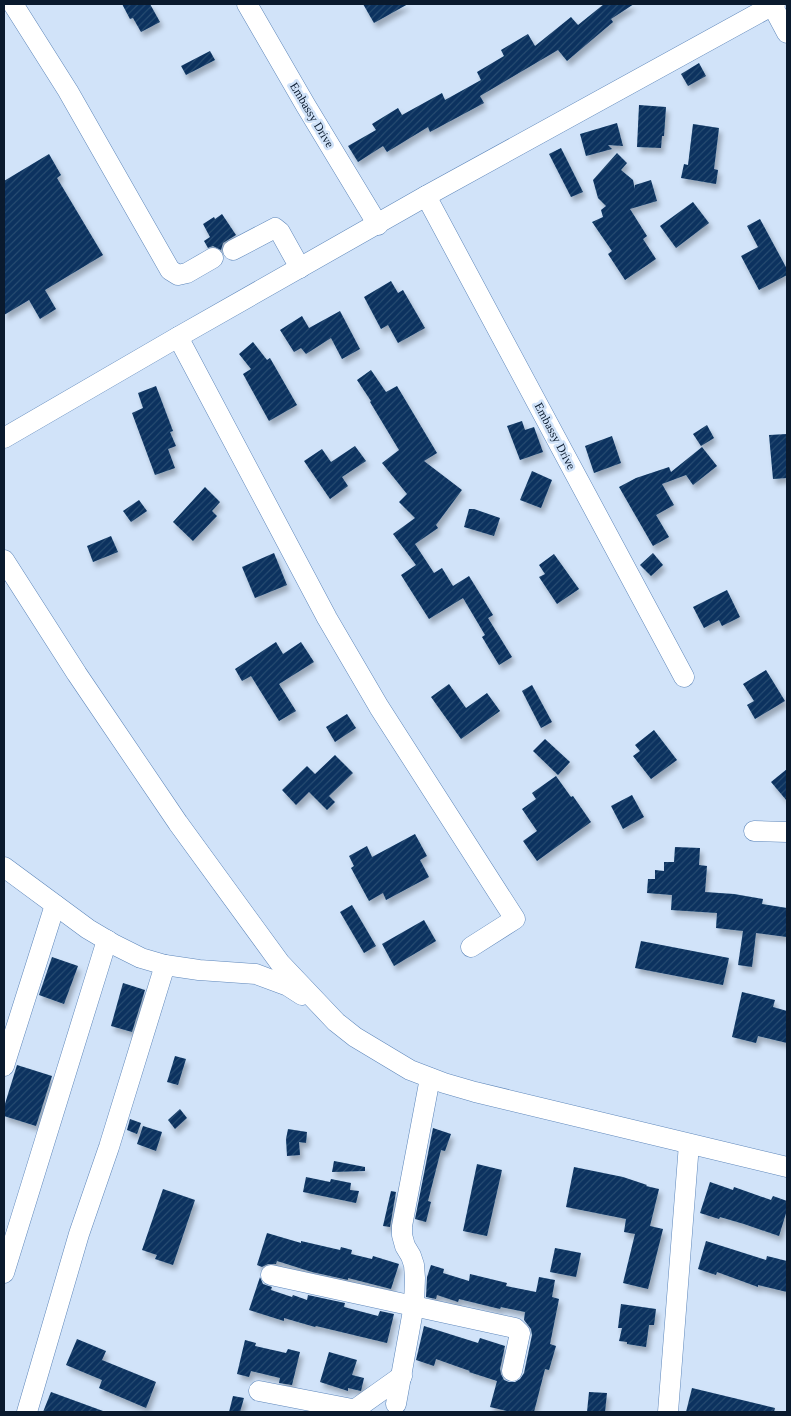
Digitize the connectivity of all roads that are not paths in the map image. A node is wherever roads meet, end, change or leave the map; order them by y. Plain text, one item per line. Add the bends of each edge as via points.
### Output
1 (13, 4) edge
2 (247, 4) edge
3 (773, 4) edge
4 (787, 33) edge
5 (426, 196) junction
6 (378, 225) junction
7 (232, 250) dead end
8 (213, 258) dead end
9 (300, 268) junction
10 (178, 337) junction
11 (4, 438) edge
12 (4, 560) edge
13 (684, 677) dead end
14 (754, 831) dead end
15 (787, 832) edge
16 (4, 867) edge
17 (54, 905) junction
18 (107, 940) junction
19 (264, 941) junction
20 (471, 947) dead end
21 (165, 965) junction
22 (246, 973) junction
23 (318, 1004) junction
24 (4, 1066) edge
25 (430, 1078) junction
26 (689, 1144) junction
27 (787, 1167) edge
28 (4, 1273) edge
29 (271, 1275) dead end
30 (414, 1305) junction
31 (512, 1371) dead end
32 (402, 1376) junction
33 (259, 1391) dead end
34 (396, 1404) dead end
35 (27, 1412) edge
36 (668, 1412) edge

1 - 8 street via 68,91 170,270 178,275 186,273
2 - 6 street, Embassy Drive
3 - 4 street
3 - 5 street
5 - 6 street
5 - 13 street, Embassy Drive
6 - 9 street
7 - 9 street via 275,228
9 - 10 street
10 - 11 street
10 - 20 street via 327,618 379,707 515,919
12 - 19 street via 168,808
14 - 15 street
16 - 17 street
17 - 18 street
17 - 24 street
18 - 21 street via 141,958
18 - 28 street
19 - 22 street via 258,959
19 - 23 street
21 - 22 street
21 - 35 street via 79,1234
22 - 23 street via 288,986
23 - 25 street via 355,1037 410,1070
25 - 26 street
25 - 30 street via 402,1226 405,1246 414,1265
26 - 27 street
26 - 36 street
29 - 30 street
30 - 31 street via 518,1330
30 - 32 street
32 - 33 street via 352,1409
32 - 34 street

